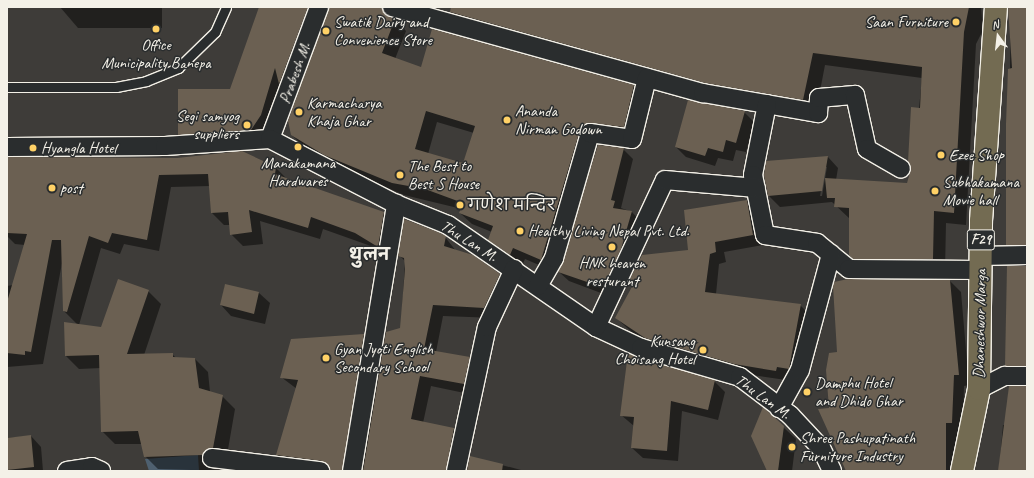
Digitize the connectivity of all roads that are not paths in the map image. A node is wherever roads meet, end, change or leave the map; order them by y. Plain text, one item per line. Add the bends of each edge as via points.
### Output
1 (226, 7) edge
2 (319, 7) edge
3 (392, 7) edge
4 (996, 7) edge
5 (646, 78) junction
6 (7, 87) edge
7 (766, 104) junction
8 (270, 139) junction
9 (7, 147) edge
10 (901, 170) dead end
11 (756, 188) junction
12 (396, 204) junction
13 (831, 254) junction
14 (1027, 254) edge
15 (980, 263) junction
16 (514, 269) junction
17 (538, 286) junction
18 (596, 327) junction
19 (1027, 376) edge
20 (979, 389) junction
21 (779, 408) junction
22 (212, 458) dead end
23 (67, 471) edge
24 (101, 471) edge
25 (320, 471) edge
26 (352, 471) edge
27 (456, 471) edge
28 (832, 471) edge
29 (962, 471) edge

1 - 6 lane via 215,32 178,68 146,81 116,87
2 - 8 street, Prabesh M.
3 - 5 street via 552,49
4 - 15 main road, Dhaneshwor Marga / F29
5 - 7 street
5 - 17 street via 632,138 590,133 554,258
7 - 10 street via 818,113 819,98 855,95 867,149
7 - 11 street via 753,175
8 - 9 street via 165,146
8 - 12 street, Thu Lan M.
11 - 13 street via 765,235 817,243
11 - 18 street via 665,180
12 - 16 street, Thu Lan M. via 448,225
12 - 26 street
13 - 15 street via 849,269
13 - 21 street via 800,370
14 - 15 street
15 - 20 main road, Dhaneshwor Marga / F29
16 - 17 street, Thu Lan M.
16 - 27 street via 487,327
17 - 18 street, Thu Lan M.
18 - 21 street, Thu Lan M. via 641,348 740,377
19 - 20 street via 1005,376
20 - 29 main road, Dhaneshwor Marga / F29
21 - 28 street, Thu Lan M. via 821,448
22 - 25 street
23 - 24 street via 92,467

